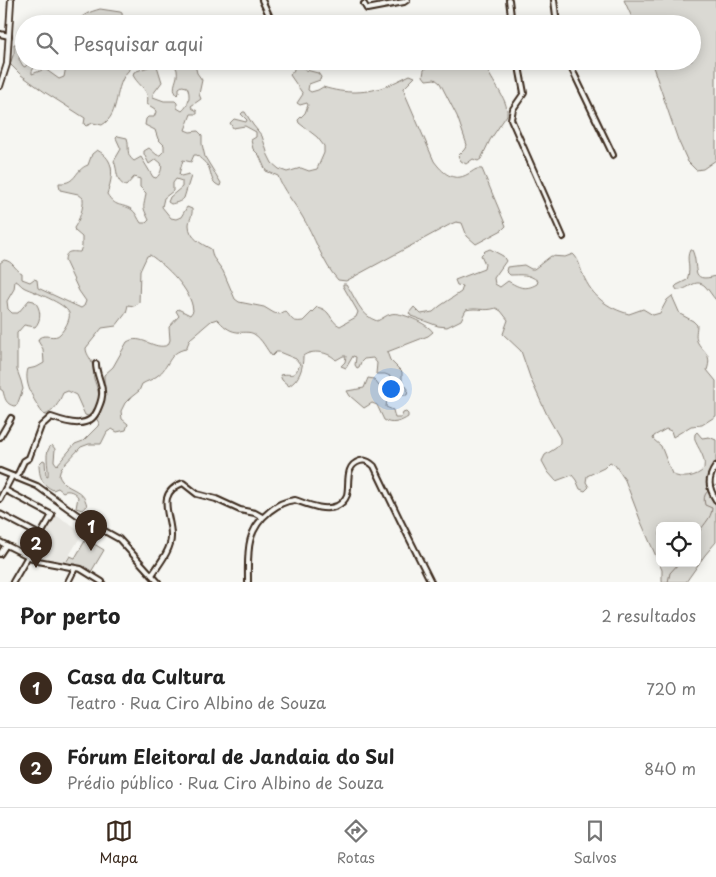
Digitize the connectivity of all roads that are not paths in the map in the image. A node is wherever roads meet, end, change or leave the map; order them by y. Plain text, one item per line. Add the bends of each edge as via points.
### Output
1 (11, 0) edge
2 (262, 0) edge
3 (407, 0) edge
4 (509, 0) edge
5 (554, 0) edge
6 (364, 4) dead end
7 (269, 15) edge
8 (511, 15) edge
9 (556, 15) edge
10 (1, 33) edge
11 (9, 36) junction
12 (520, 70) edge
13 (572, 70) edge
14 (0, 86) edge
15 (613, 155) dead end
16 (563, 237) dead end
17 (96, 364) dead end
18 (12, 418) dead end
19 (0, 437) edge
20 (716, 466) edge
21 (0, 471) edge
22 (14, 477) junction
23 (5, 490) junction
24 (0, 499) edge
25 (716, 500) edge
26 (0, 514) edge
27 (262, 518) junction
28 (40, 536) junction
29 (0, 542) edge
30 (6, 545) junction
31 (0, 554) edge
32 (28, 556) junction
33 (75, 568) junction
34 (152, 575) junction
35 (100, 581) edge
36 (13, 582) edge
37 (68, 582) edge
38 (158, 582) edge
39 (248, 582) edge
40 (432, 582) edge

1 - 11 street
2 - 7 street
3 - 6 street via 367,9
4 - 8 street
5 - 9 street
10 - 11 street
11 - 14 street via 7,64
12 - 16 street via 524,93 513,109 511,119
13 - 15 street
17 - 22 street via 102,398 96,414 80,424 51,417 46,420 29,458
18 - 19 street
20 - 25 street via 711,474 710,489
21 - 22 street
22 - 23 street
22 - 34 street via 47,492 83,519 119,539
23 - 24 street
23 - 28 street via 52,515
26 - 28 street
27 - 34 street via 197,494 184,483 178,485 166,500 169,544
27 - 39 street via 251,536
27 - 40 street via 289,501 327,508 341,504 347,494 351,468 360,461 370,462
28 - 32 street
29 - 30 street
30 - 31 street
30 - 32 street
32 - 33 street
32 - 36 street
33 - 35 street
33 - 37 street
34 - 38 street

